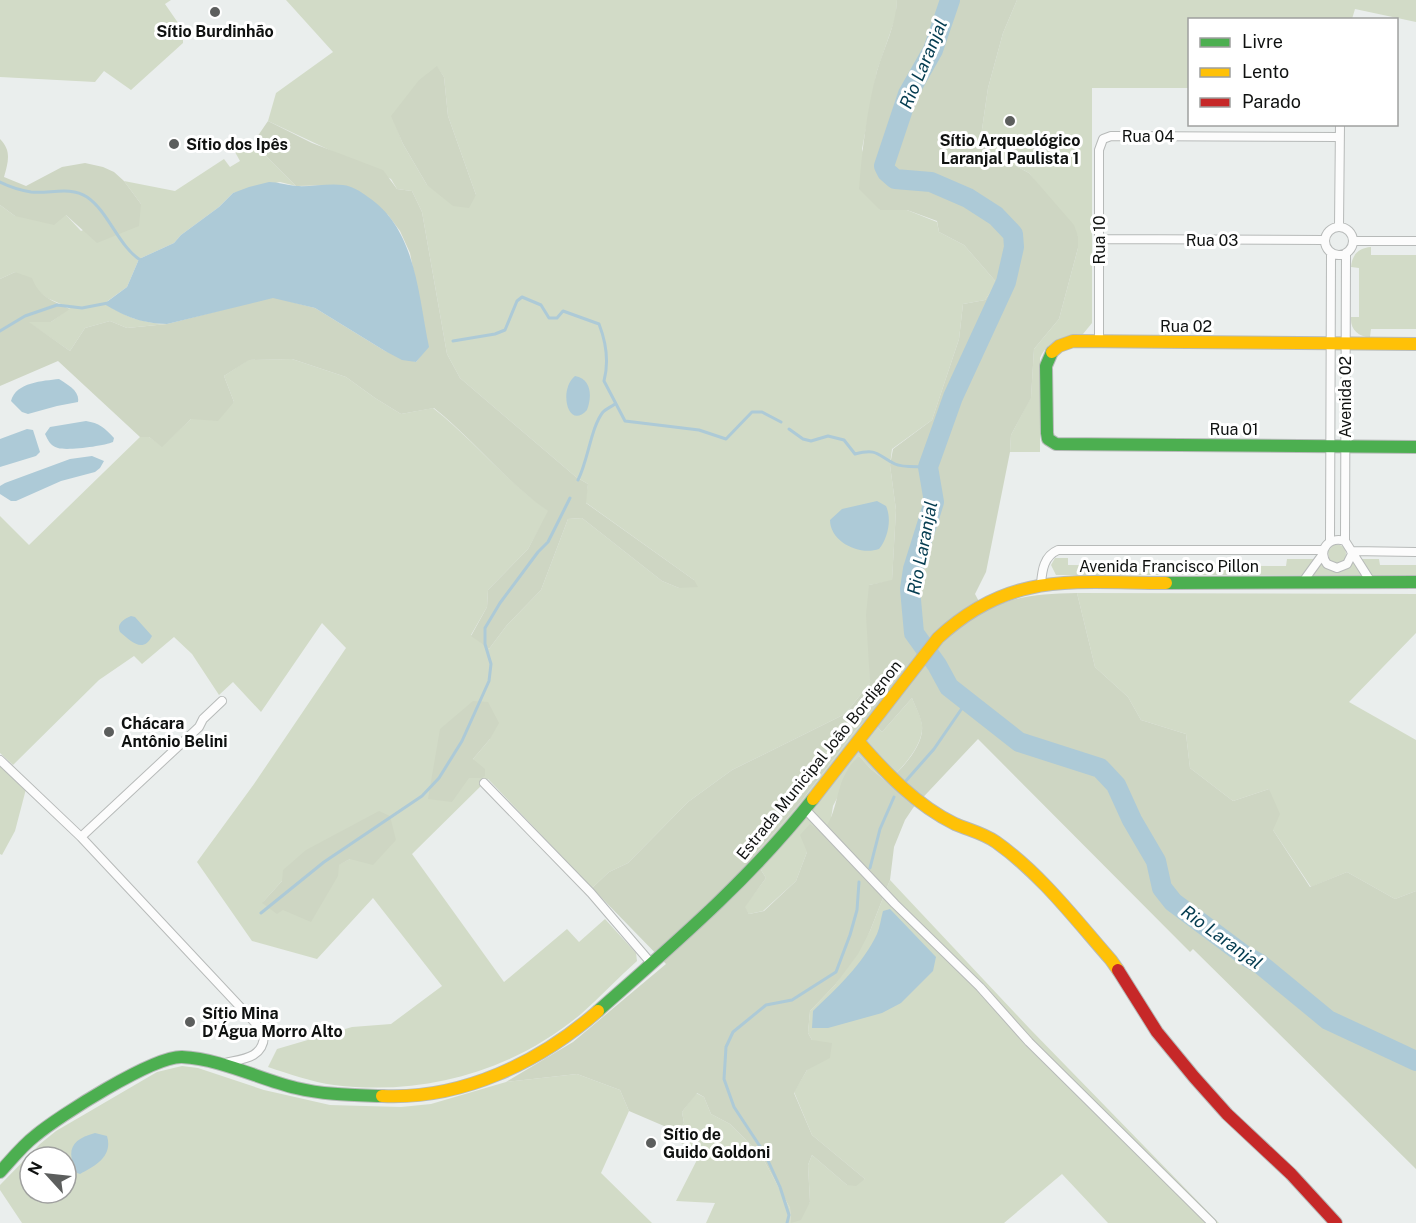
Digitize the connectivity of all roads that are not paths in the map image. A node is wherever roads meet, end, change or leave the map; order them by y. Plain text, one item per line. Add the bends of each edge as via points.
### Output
1 (1340, 126) edge
2 (1339, 137) junction
3 (1103, 139) joint
4 (1339, 226) junction
5 (1099, 239) junction
6 (1324, 240) junction
7 (1353, 241) junction
8 (1416, 241) edge
9 (1331, 253) junction
10 (1346, 253) junction
11 (1099, 342) junction
12 (1331, 343) junction
13 (1346, 344) junction
14 (1416, 344) edge
15 (1051, 442) joint
16 (1331, 446) junction
17 (1345, 446) junction
18 (1416, 447) edge
19 (1330, 541) junction
20 (1345, 541) junction
21 (1323, 552) junction
22 (1352, 552) junction
23 (1416, 552) edge
24 (1371, 582) junction
25 (1416, 582) edge
26 (1302, 583) junction
27 (1041, 584) junction
28 (938, 638) joint
29 (222, 701) dead end
30 (858, 741) junction
31 (0, 760) edge
32 (484, 783) dead end
33 (805, 809) junction
34 (81, 837) junction
35 (651, 963) junction
36 (218, 1065) junction
37 (0, 1172) edge
38 (1212, 1223) edge
39 (1336, 1223) edge

1 - 2 street
2 - 3 street, Rua 04
2 - 4 street
3 - 5 street, Rua 10 via 1099,150
4 - 6 street via 1329,231
4 - 7 street via 1349,231
5 - 6 street, Rua 03
5 - 11 street, Rua 10
6 - 9 street
7 - 8 street
7 - 10 street
9 - 10 street
9 - 12 street, Avenida 02
10 - 13 street, Avenida 02
11 - 12 main road, Rua 02
11 - 15 main road, Rua 02 via 1065,343 1050,354 1046,366 1047,433
12 - 13 main road, Rua 02
12 - 16 street, Avenida 02
13 - 14 main road, Rua 02
13 - 17 street, Avenida 02
15 - 16 main road, Rua 01
16 - 17 main road, Rua 01
16 - 19 street, Avenida 02
17 - 18 main road, Rua 01
17 - 20 street, Avenida 02
19 - 20 street
19 - 21 street
20 - 22 street
21 - 22 street via 1327,564 1337,568 1347,564
21 - 26 street
21 - 27 street via 1058,550 1050,553 1045,562
22 - 23 street
22 - 24 street
24 - 25 main road, Avenida Francisco Pillon
24 - 26 main road, Avenida Francisco Pillon
26 - 27 main road, Avenida Francisco Pillon
27 - 28 main road, Avenida Francisco Pillon via 979,606
28 - 30 main road, Estrada Municipal João Bordignon
29 - 34 street
30 - 33 main road, Estrada Municipal João Bordignon
30 - 39 main road via 894,781 926,806 954,824 996,842 1042,881 1111,960 1157,1032 1194,1077
31 - 34 street
32 - 35 street via 591,893
33 - 35 main road, Estrada Municipal João Bordignon via 738,885
33 - 38 street via 1029,1042
34 - 36 street via 260,1029 264,1041 259,1053
35 - 36 main road, Estrada Municipal João Bordignon via 558,1043 512,1068 430,1095 330,1094
36 - 37 main road, Estrada Municipal João Bordignon via 192,1057 154,1064 51,1123

